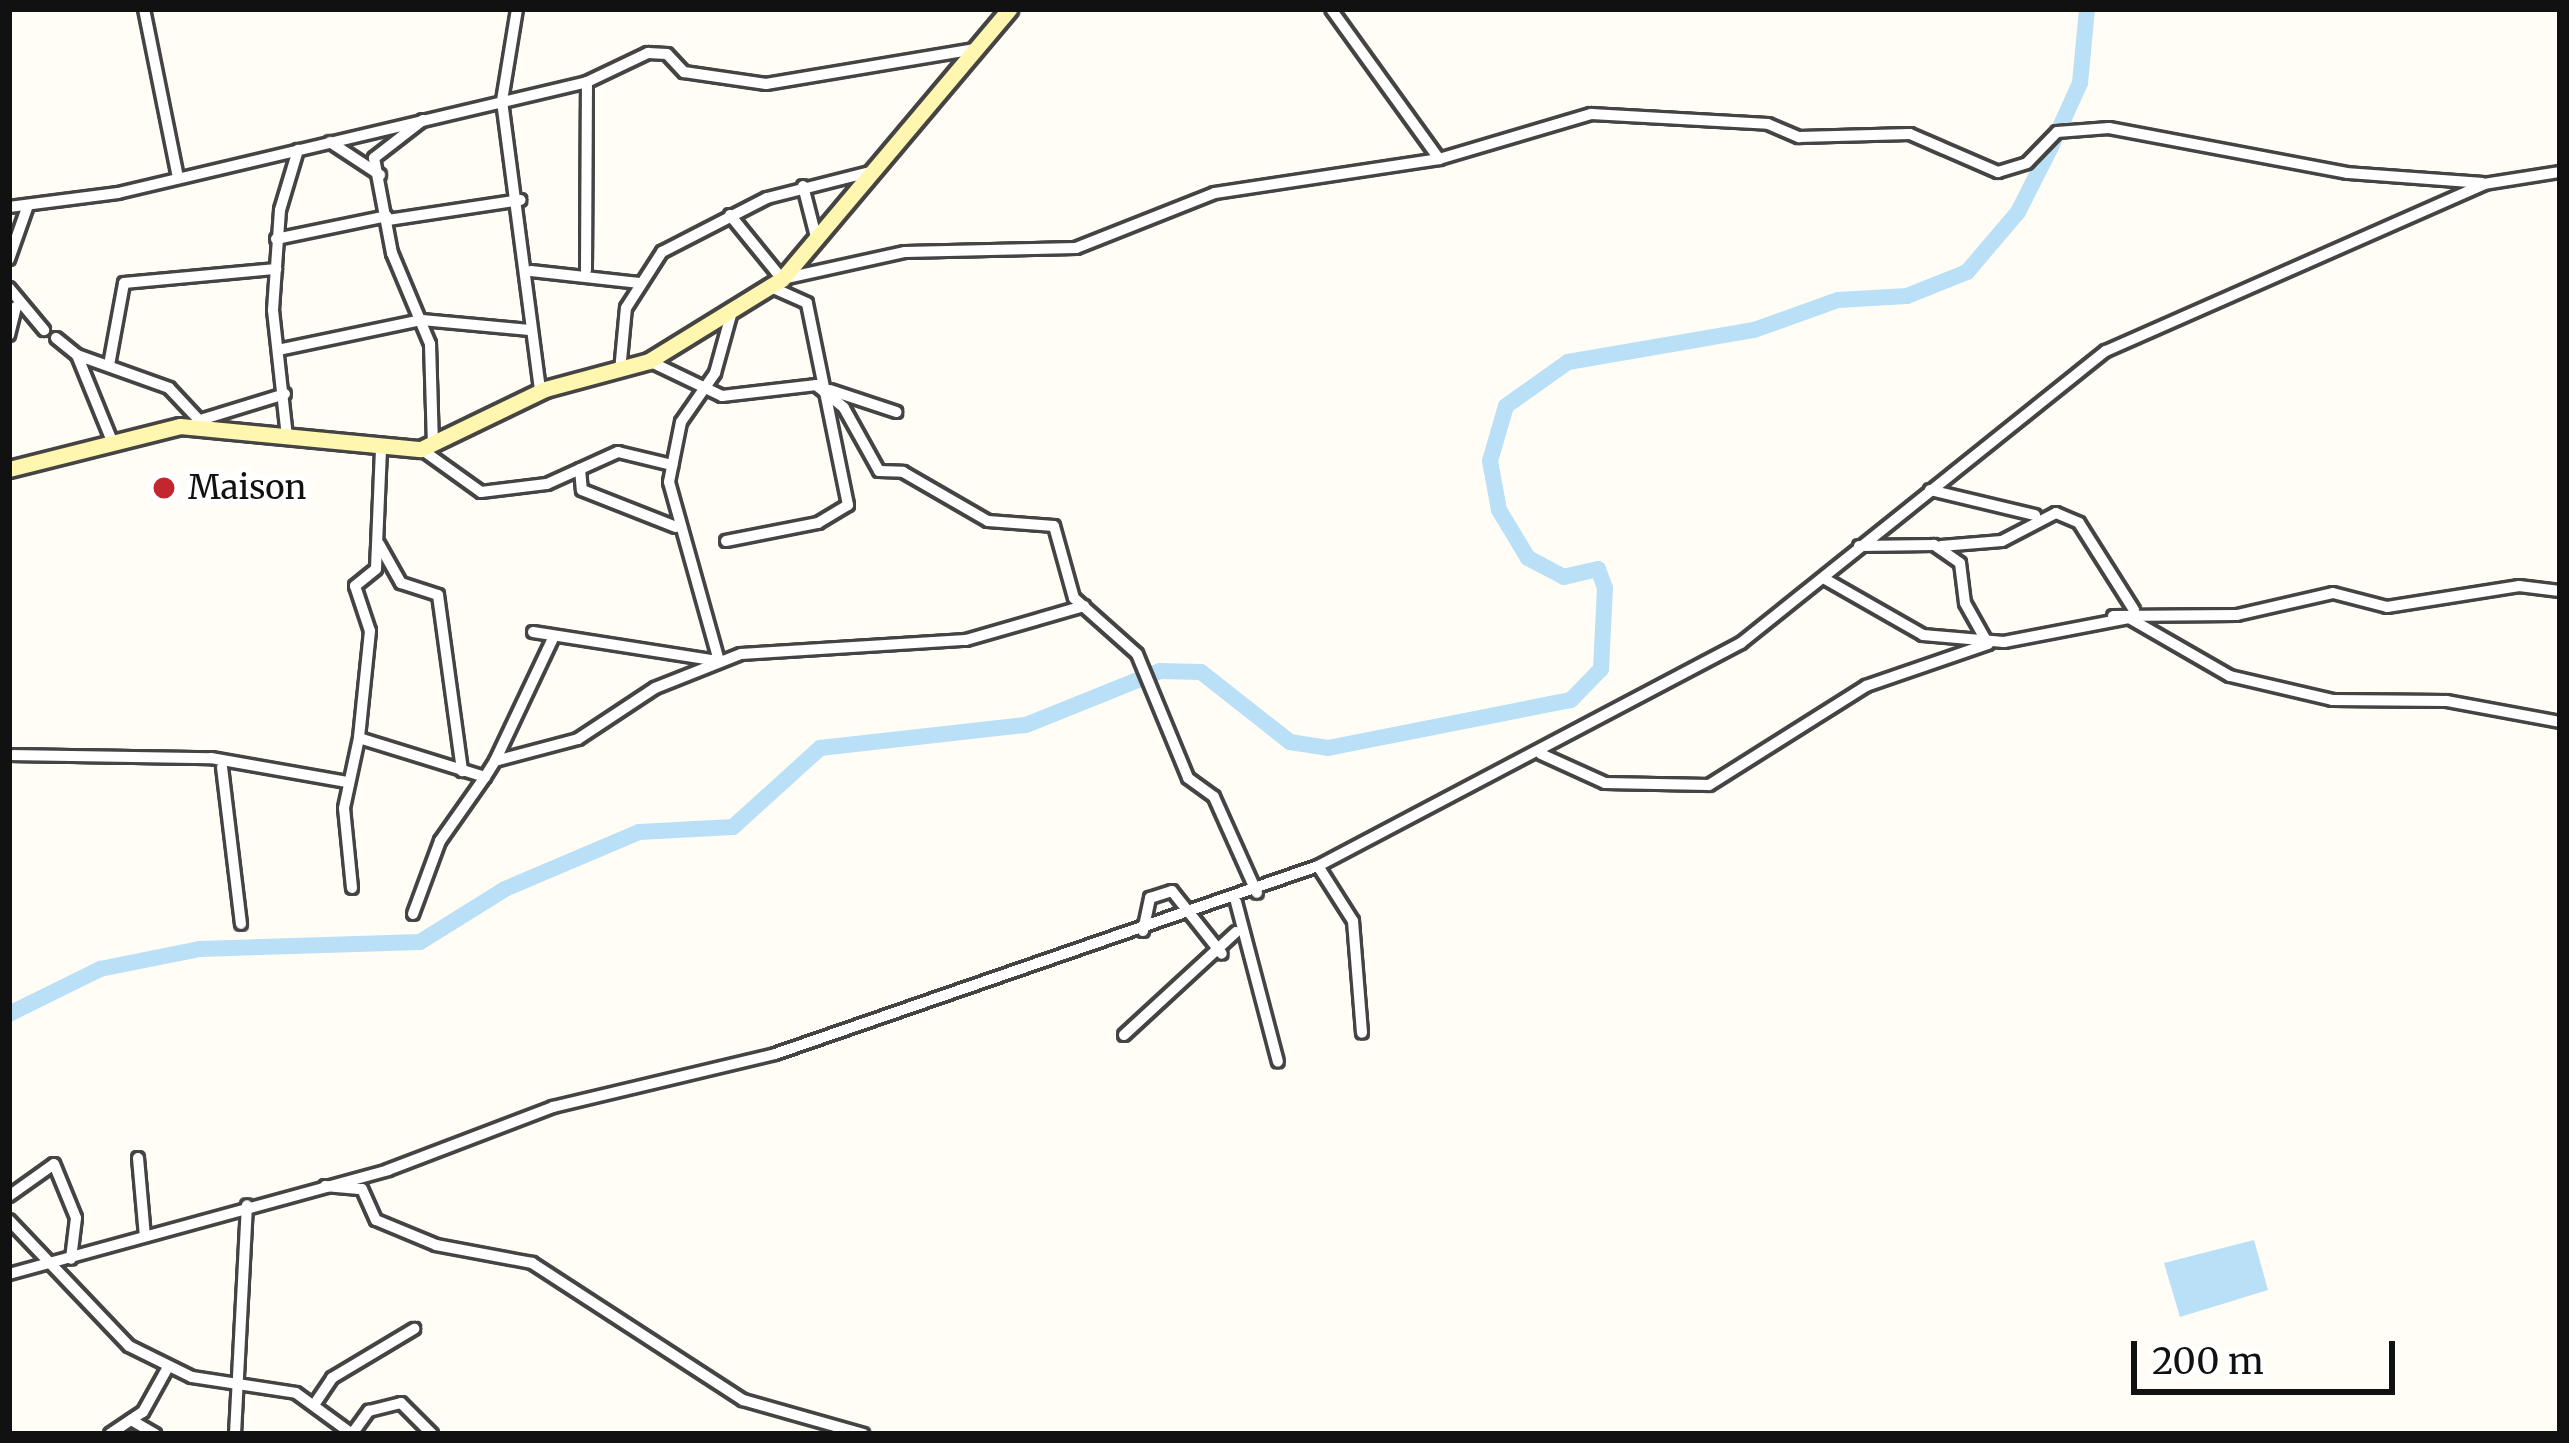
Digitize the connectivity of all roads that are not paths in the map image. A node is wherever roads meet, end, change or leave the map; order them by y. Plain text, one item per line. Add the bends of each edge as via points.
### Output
1 (144, 9) edge
2 (517, 9) edge
3 (1009, 9) edge
4 (1331, 9) edge
5 (974, 49) junction
6 (587, 82) junction
7 (502, 101) junction
8 (423, 120) junction
9 (330, 142) junction
10 (298, 149) junction
11 (1439, 159) junction
12 (870, 172) junction
13 (2560, 172) edge
14 (380, 175) junction
15 (178, 178) junction
16 (2484, 184) junction
17 (803, 186) junction
18 (520, 200) junction
19 (28, 205) junction
20 (9, 207) edge
21 (730, 214) junction
22 (388, 218) junction
23 (816, 237) junction
24 (276, 238) junction
25 (9, 259) edge
26 (276, 269) junction
27 (586, 270) junction
28 (531, 271) junction
29 (639, 283) junction
30 (776, 283) junction
31 (9, 288) edge
32 (13, 308) edge
33 (731, 315) junction
34 (422, 320) junction
35 (44, 329) dead end
36 (530, 330) junction
37 (9, 334) edge
38 (56, 338) dead end
39 (278, 350) junction
40 (77, 355) junction
41 (649, 361) junction
42 (109, 364) junction
43 (620, 371) junction
44 (826, 389) junction
45 (706, 390) junction
46 (540, 391) junction
47 (286, 394) junction
48 (896, 412) dead end
49 (199, 420) junction
50 (180, 426) junction
51 (287, 437) junction
52 (112, 441) junction
53 (427, 448) junction
54 (381, 449) junction
55 (672, 465) junction
56 (9, 469) edge
57 (580, 469) junction
58 (1928, 490) junction
59 (2035, 515) junction
60 (676, 526) junction
61 (726, 541) dead end
62 (378, 542) junction
63 (1934, 545) junction
64 (1859, 546) junction
65 (1825, 579) junction
66 (2560, 591) edge
67 (1084, 605) junction
68 (2143, 618) junction
69 (2108, 620) junction
70 (532, 632) dead end
71 (554, 636) junction
72 (1988, 644) junction
73 (719, 661) junction
74 (2560, 722) edge
75 (359, 738) junction
76 (1538, 753) junction
77 (9, 755) edge
78 (495, 761) junction
79 (222, 767) junction
80 (462, 771) junction
81 (485, 777) junction
82 (347, 782) junction
83 (1318, 866) junction
84 (352, 888) dead end
85 (1257, 893) junction
86 (1236, 902) junction
87 (413, 914) dead end
88 (1187, 919) junction
89 (241, 924) dead end
90 (1143, 932) junction
91 (1237, 932) junction
92 (1222, 954) junction
93 (1362, 1033) dead end
94 (1124, 1035) dead end
95 (1278, 1062) dead end
96 (138, 1158) dead end
97 (321, 1184) junction
98 (9, 1196) edge
99 (248, 1205) junction
100 (9, 1220) edge
101 (146, 1237) junction
102 (71, 1259) junction
103 (56, 1263) junction
104 (9, 1274) edge
105 (414, 1329) dead end
106 (168, 1367) junction
107 (236, 1383) junction
108 (316, 1402) junction
109 (131, 1420) junction
110 (110, 1434) edge
111 (155, 1434) edge
112 (235, 1434) edge
113 (352, 1434) edge
114 (432, 1434) edge
115 (862, 1434) edge

1 - 15 street
2 - 7 street
3 - 5 street
4 - 11 street
5 - 6 street via 766,84 684,73 667,54 648,53
5 - 12 street
6 - 7 street
6 - 27 street
7 - 8 street
7 - 18 street
8 - 9 street
8 - 14 street via 376,147
9 - 10 street
9 - 14 street
10 - 15 street
10 - 24 street
11 - 16 street via 1591,114 1768,124 1799,137 1910,134 1998,172 2027,164 2057,133 2109,128 2347,172
11 - 30 street via 1215,193 1076,248 905,252
12 - 17 street
12 - 23 street
13 - 16 street
14 - 22 street
15 - 19 street
16 - 58 street via 2106,351
17 - 21 street
17 - 23 street
18 - 22 street
18 - 28 street
19 - 20 street
19 - 25 street
21 - 29 street via 662,252
21 - 30 street
22 - 24 street
22 - 34 street
23 - 30 street
24 - 26 street
26 - 39 street
26 - 42 street via 124,283
27 - 28 street
27 - 29 street
28 - 36 street
29 - 43 street
30 - 33 street
30 - 44 street via 807,303
31 - 32 street
32 - 35 street
32 - 37 street
33 - 41 street
33 - 45 street
34 - 36 street
34 - 39 street
34 - 53 street
36 - 46 street
38 - 40 street
39 - 47 street
40 - 42 street
40 - 52 street
41 - 43 street
41 - 45 street
42 - 49 street via 169,388
43 - 46 street
44 - 45 street
44 - 48 street
44 - 61 street via 848,505 818,524
44 - 67 street via 879,471 904,472 988,521 1054,526
45 - 55 street via 681,422
46 - 53 street
47 - 49 street
47 - 51 street
49 - 50 street
50 - 51 street
50 - 52 street
51 - 54 street
52 - 56 street
53 - 54 street
53 - 57 street via 481,492
54 - 62 street
55 - 57 street via 618,452
55 - 60 street
57 - 60 street via 582,490
58 - 59 street
58 - 64 street
59 - 63 street via 2002,541
59 - 68 street via 2079,523
60 - 73 street
62 - 75 street via 376,569 355,586 370,632
62 - 80 street via 401,584 437,595
63 - 64 street
63 - 72 street via 1960,562 1965,603
64 - 65 street
65 - 72 street via 1909,630
65 - 76 street via 1741,643
66 - 68 street via 2518,586 2387,607 2333,593 2237,615
67 - 73 street via 965,640
67 - 85 street via 1137,654 1188,778 1214,796
68 - 69 street
68 - 69 street
68 - 74 street via 2223,674 2332,700 2447,701
69 - 72 street
70 - 71 street
71 - 73 street
71 - 78 street
72 - 76 street via 1866,686 1709,785 1605,783
73 - 78 street via 578,740
75 - 80 street
75 - 82 street
76 - 83 street
77 - 79 street
78 - 81 street
79 - 82 street
79 - 89 street
80 - 81 street
81 - 87 street via 440,841
82 - 84 street
83 - 85 street
83 - 93 street via 1353,922
85 - 86 street
86 - 88 street
86 - 91 street
88 - 90 street
88 - 90 street via 1162,891
88 - 92 street
90 - 97 street via 775,1054 554,1107
91 - 92 street
91 - 95 street
92 - 94 street
96 - 101 street
97 - 99 street
97 - 115 street via 362,1189 376,1220 436,1245 532,1263 743,1400
98 - 102 street via 54,1164 76,1218
99 - 101 street
99 - 107 street
100 - 103 street
101 - 102 street
102 - 103 street
103 - 104 street
103 - 106 street via 111,1333
105 - 108 street via 332,1378
106 - 107 street
106 - 109 street
107 - 108 street
107 - 112 street
108 - 113 street
109 - 110 street
109 - 111 street
113 - 114 street via 369,1412 400,1403

